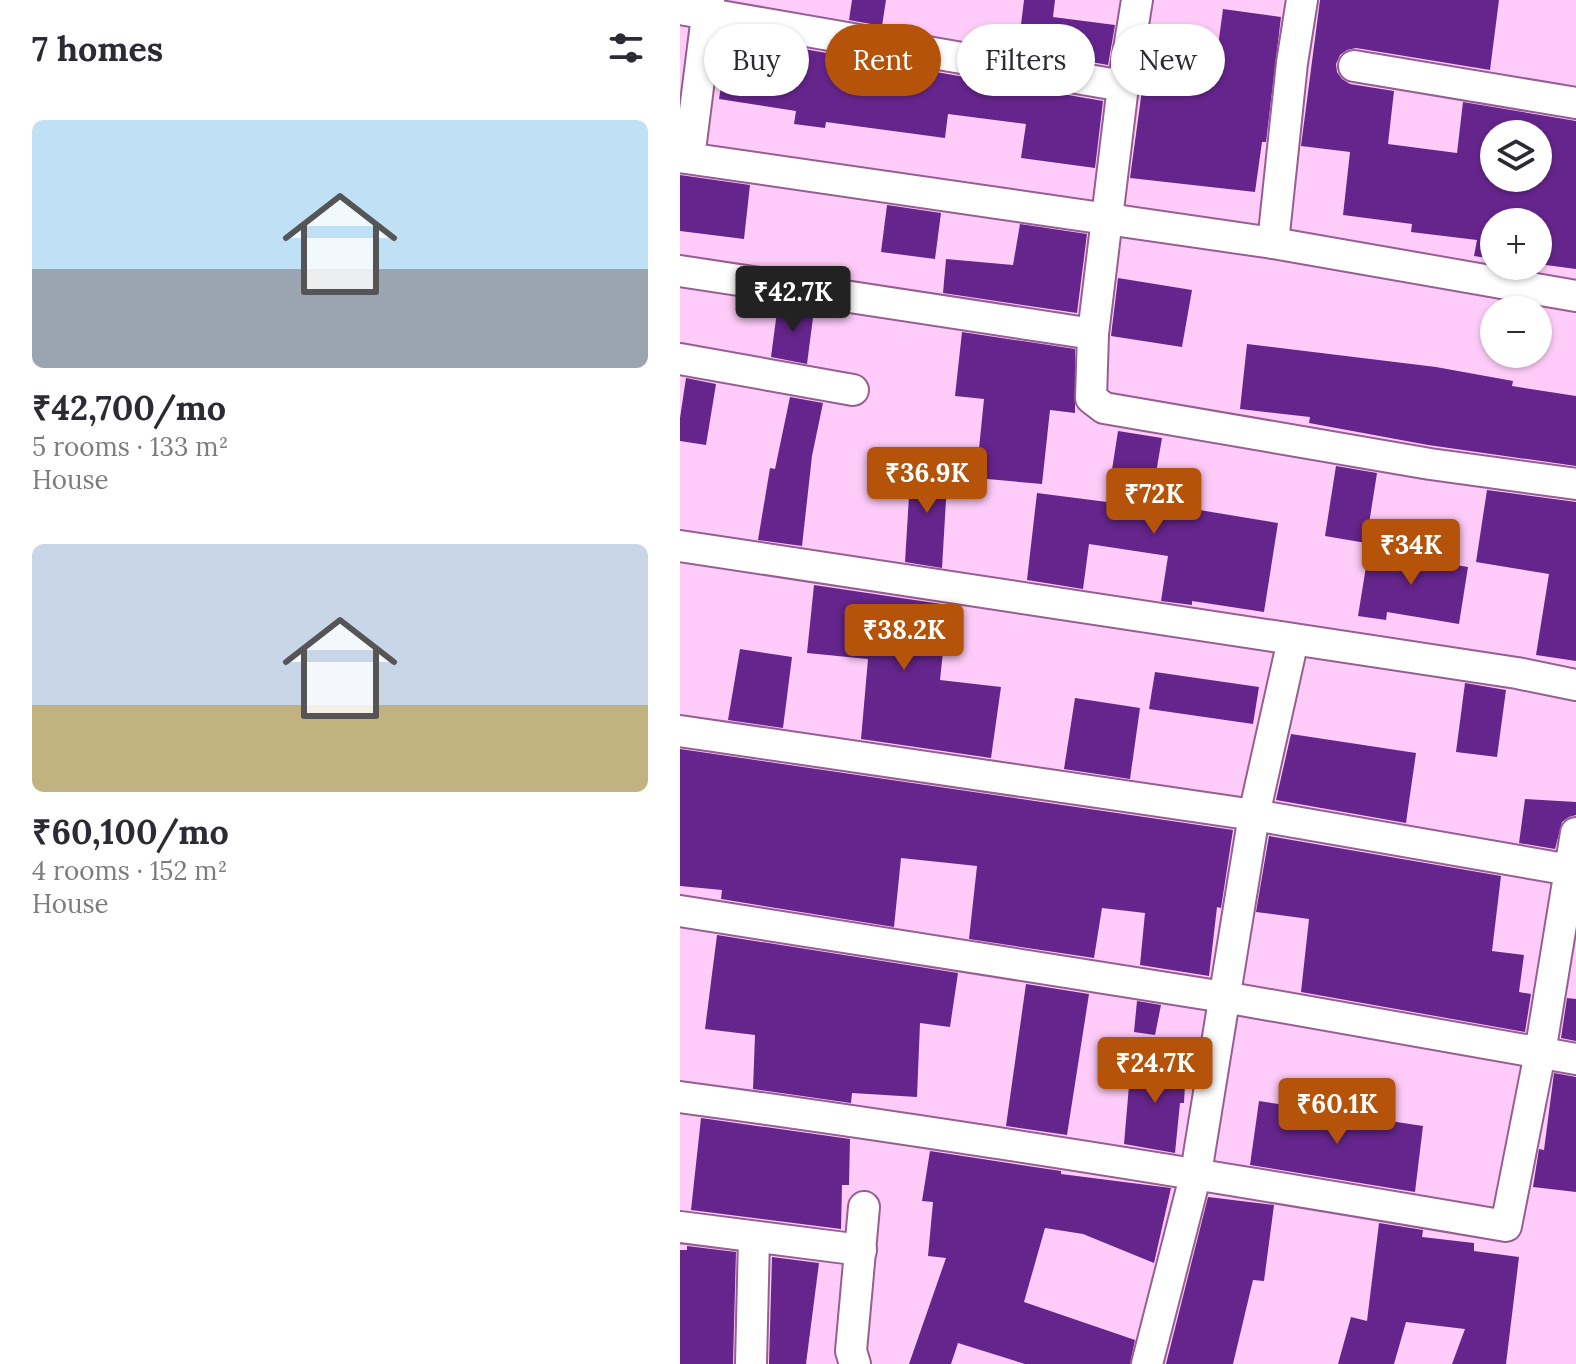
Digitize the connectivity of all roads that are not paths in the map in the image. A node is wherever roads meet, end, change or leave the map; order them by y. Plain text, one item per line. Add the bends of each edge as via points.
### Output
1 (1137, 0) edge
2 (1302, 0) edge
3 (699, 7) edge
4 (1133, 24) edge
5 (1354, 66) dead end
6 (1111, 84) edge
7 (1122, 96) edge
8 (1576, 103) edge
9 (684, 158) edge
10 (1106, 218) junction
11 (1273, 243) junction
12 (680, 271) edge
13 (1576, 296) edge
14 (1093, 334) junction
15 (680, 359) edge
16 (853, 390) dead end
17 (1576, 484) edge
18 (680, 546) edge
19 (1293, 640) junction
20 (1576, 685) edge
21 (680, 731) edge
22 (1254, 815) junction
23 (1576, 833) edge
24 (1573, 871) edge
25 (680, 911) edge
26 (1224, 997) junction
27 (1540, 1053) junction
28 (1576, 1059) edge
29 (680, 1097) edge
30 (1196, 1173) junction
31 (864, 1207) dead end
32 (680, 1227) edge
33 (754, 1238) junction
34 (861, 1250) junction
35 (751, 1364) edge
36 (855, 1364) edge
37 (1147, 1364) edge

1 - 4 street
2 - 11 street
3 - 6 street
3 - 9 street
5 - 8 street
7 - 10 street
9 - 10 street
10 - 11 street
10 - 14 street
11 - 13 street
12 - 14 street
14 - 17 street via 1091,398 1104,408
15 - 16 street
18 - 19 street
19 - 20 street
19 - 22 street
21 - 22 street
22 - 24 street
22 - 26 street
23 - 24 street
24 - 27 street
25 - 26 street
26 - 27 street
26 - 30 street
27 - 28 street
27 - 30 street via 1506,1226
29 - 30 street
30 - 37 street
31 - 34 street
32 - 33 street
33 - 34 street
33 - 35 street
34 - 36 street via 851,1351

